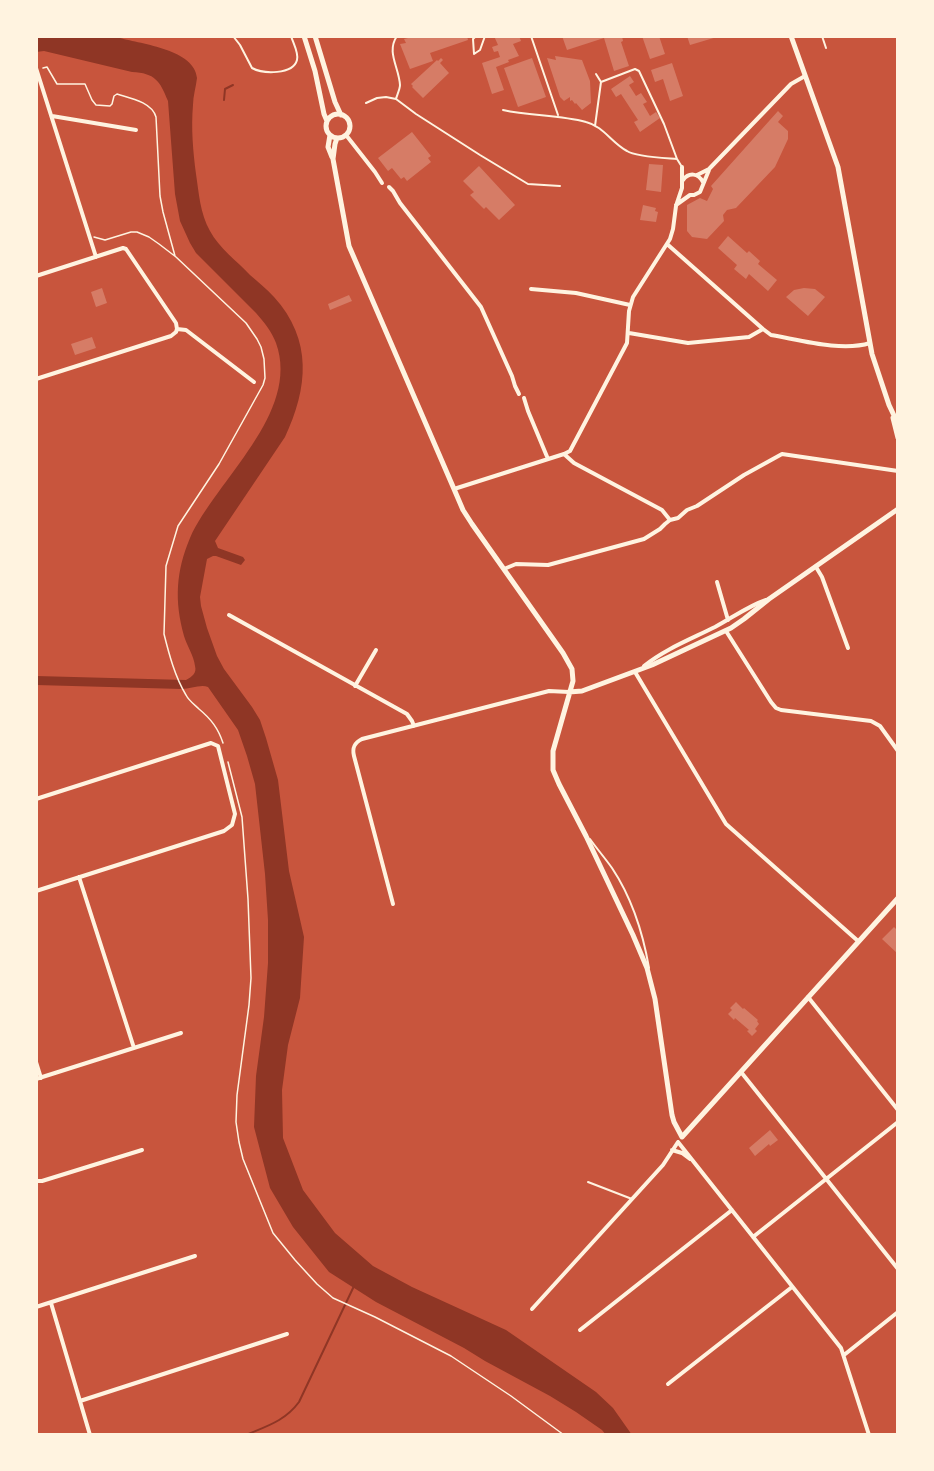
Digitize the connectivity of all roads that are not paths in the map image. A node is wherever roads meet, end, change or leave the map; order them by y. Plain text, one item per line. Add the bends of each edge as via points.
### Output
1 (233, 36) edge
2 (291, 36) edge
3 (304, 36) edge
4 (315, 36) edge
5 (397, 36) edge
6 (476, 36) edge
7 (485, 36) edge
8 (531, 36) edge
9 (791, 36) edge
10 (822, 36) edge
11 (826, 48) dead end
12 (38, 69) edge
13 (596, 74) dead end
14 (806, 76) junction
15 (601, 82) junction
16 (396, 99) junction
17 (366, 103) dead end
18 (503, 110) dead end
19 (341, 115) junction
20 (52, 116) junction
21 (559, 117) junction
22 (327, 121) junction
23 (596, 126) junction
24 (136, 130) dead end
25 (330, 135) junction
26 (346, 135) junction
27 (338, 138) junction
28 (333, 159) junction
29 (677, 159) junction
30 (682, 167) junction
31 (709, 169) junction
32 (695, 175) junction
33 (683, 181) junction
34 (382, 183) joint
35 (703, 183) junction
36 (560, 186) dead end
37 (389, 187) joint
38 (682, 188) junction
39 (690, 195) junction
40 (676, 206) junction
41 (667, 244) junction
42 (96, 257) junction
43 (36, 276) edge
44 (531, 289) dead end
45 (630, 305) junction
46 (177, 329) junction
47 (763, 329) junction
48 (628, 333) junction
49 (870, 343) junction
50 (36, 379) edge
51 (254, 381) dead end
52 (519, 394) joint
53 (524, 398) joint
54 (890, 405) junction
55 (898, 424) edge
56 (898, 438) edge
57 (564, 454) junction
58 (548, 459) junction
59 (898, 471) edge
60 (454, 489) junction
61 (898, 509) edge
62 (670, 520) junction
63 (816, 567) junction
64 (504, 569) junction
65 (717, 582) dead end
66 (769, 599) junction
67 (229, 615) dead end
68 (728, 620) junction
69 (726, 631) junction
70 (848, 648) dead end
71 (376, 650) dead end
72 (637, 671) junction
73 (355, 686) junction
74 (569, 692) junction
75 (414, 726) junction
76 (898, 751) edge
77 (36, 799) edge
78 (581, 827) junction
79 (79, 877) junction
80 (36, 891) edge
81 (898, 898) edge
82 (393, 904) dead end
83 (858, 941) junction
84 (808, 997) junction
85 (655, 999) junction
86 (181, 1033) dead end
87 (134, 1048) junction
88 (36, 1062) edge
89 (741, 1072) junction
90 (39, 1079) edge
91 (898, 1110) edge
92 (898, 1122) edge
93 (680, 1139) junction
94 (142, 1150) dead end
95 (672, 1150) junction
96 (695, 1164) junction
97 (826, 1179) junction
98 (36, 1181) edge
99 (588, 1182) dead end
100 (632, 1198) junction
101 (732, 1210) junction
102 (753, 1237) junction
103 (195, 1256) dead end
104 (898, 1269) edge
105 (792, 1287) junction
106 (51, 1303) junction
107 (36, 1307) edge
108 (532, 1309) dead end
109 (898, 1312) edge
110 (580, 1330) dead end
111 (287, 1334) dead end
112 (843, 1355) junction
113 (668, 1384) dead end
114 (81, 1401) junction
115 (90, 1435) edge
116 (868, 1435) edge

1 - 2 lane via 252,68 274,73 296,62
3 - 22 street
4 - 19 street
5 - 16 lane via 392,50 400,86
6 - 7 lane via 474,54 480,50
8 - 21 lane
9 - 14 street
10 - 11 lane
12 - 20 street
13 - 15 lane
14 - 31 street via 791,84
14 - 49 street via 840,177
15 - 23 lane
15 - 29 lane via 635,69 639,71
16 - 17 lane via 377,98
16 - 36 lane via 528,184
18 - 21 lane
19 - 22 street via 333,115
19 - 26 street via 350,124
20 - 24 street
20 - 42 street
21 - 23 lane
22 - 25 street
23 - 29 lane via 630,153
25 - 27 street
25 - 28 street via 327,147
26 - 27 street
26 - 34 street
27 - 28 street
28 - 60 street via 352,255
29 - 30 lane
30 - 32 street
30 - 33 street
31 - 32 street
31 - 35 street
32 - 33 street via 687,175
32 - 35 street
33 - 38 street
34 - 37 lane
35 - 39 street via 700,192
37 - 52 street via 484,311
38 - 39 street
38 - 40 street
39 - 40 street
40 - 41 street via 674,229
41 - 45 street
41 - 47 street
42 - 43 street
42 - 46 street via 123,248 129,251
44 - 45 street via 576,293
45 - 48 street
46 - 50 street via 174,335
46 - 51 street via 186,330
47 - 48 street via 749,337 688,344
47 - 49 street via 771,335 845,347
48 - 57 street via 625,348 571,448
49 - 54 street
52 - 53 lane
53 - 58 street
54 - 55 street
54 - 56 street
57 - 58 street
57 - 62 street via 662,510
58 - 60 street
59 - 62 street via 782,454
60 - 64 street
61 - 63 street
62 - 64 street via 644,539 618,547 548,565 516,564
63 - 66 street
63 - 70 street
64 - 74 street via 571,666 573,681
65 - 68 street
66 - 68 street
66 - 69 street
67 - 73 street
68 - 72 street via 658,655
69 - 72 street
69 - 76 street via 776,708 871,721 880,726
71 - 73 street
72 - 74 street
72 - 83 street via 726,824
73 - 75 street via 407,714
74 - 75 street via 549,691
74 - 78 street via 552,762
75 - 82 street via 357,741 353,748
77 - 79 street via 211,743 221,746 234,806 232,825 224,831
78 - 85 street via 633,935
78 - 85 lane via 613,869 634,910
79 - 80 street
79 - 87 street
81 - 83 street
83 - 84 street
84 - 89 street
84 - 91 street
85 - 93 street via 672,1116
86 - 87 street
87 - 90 street
88 - 90 street
89 - 93 street
89 - 97 street
92 - 97 street
93 - 95 street
93 - 96 street
94 - 98 street
95 - 96 street
95 - 100 street
96 - 101 street
97 - 102 street
97 - 104 street
99 - 100 lane
100 - 108 street
101 - 102 street
101 - 110 street
102 - 105 street
103 - 106 street
105 - 112 street
105 - 113 street
106 - 107 street
106 - 114 street
109 - 112 street
111 - 114 street
112 - 116 street
114 - 115 street

